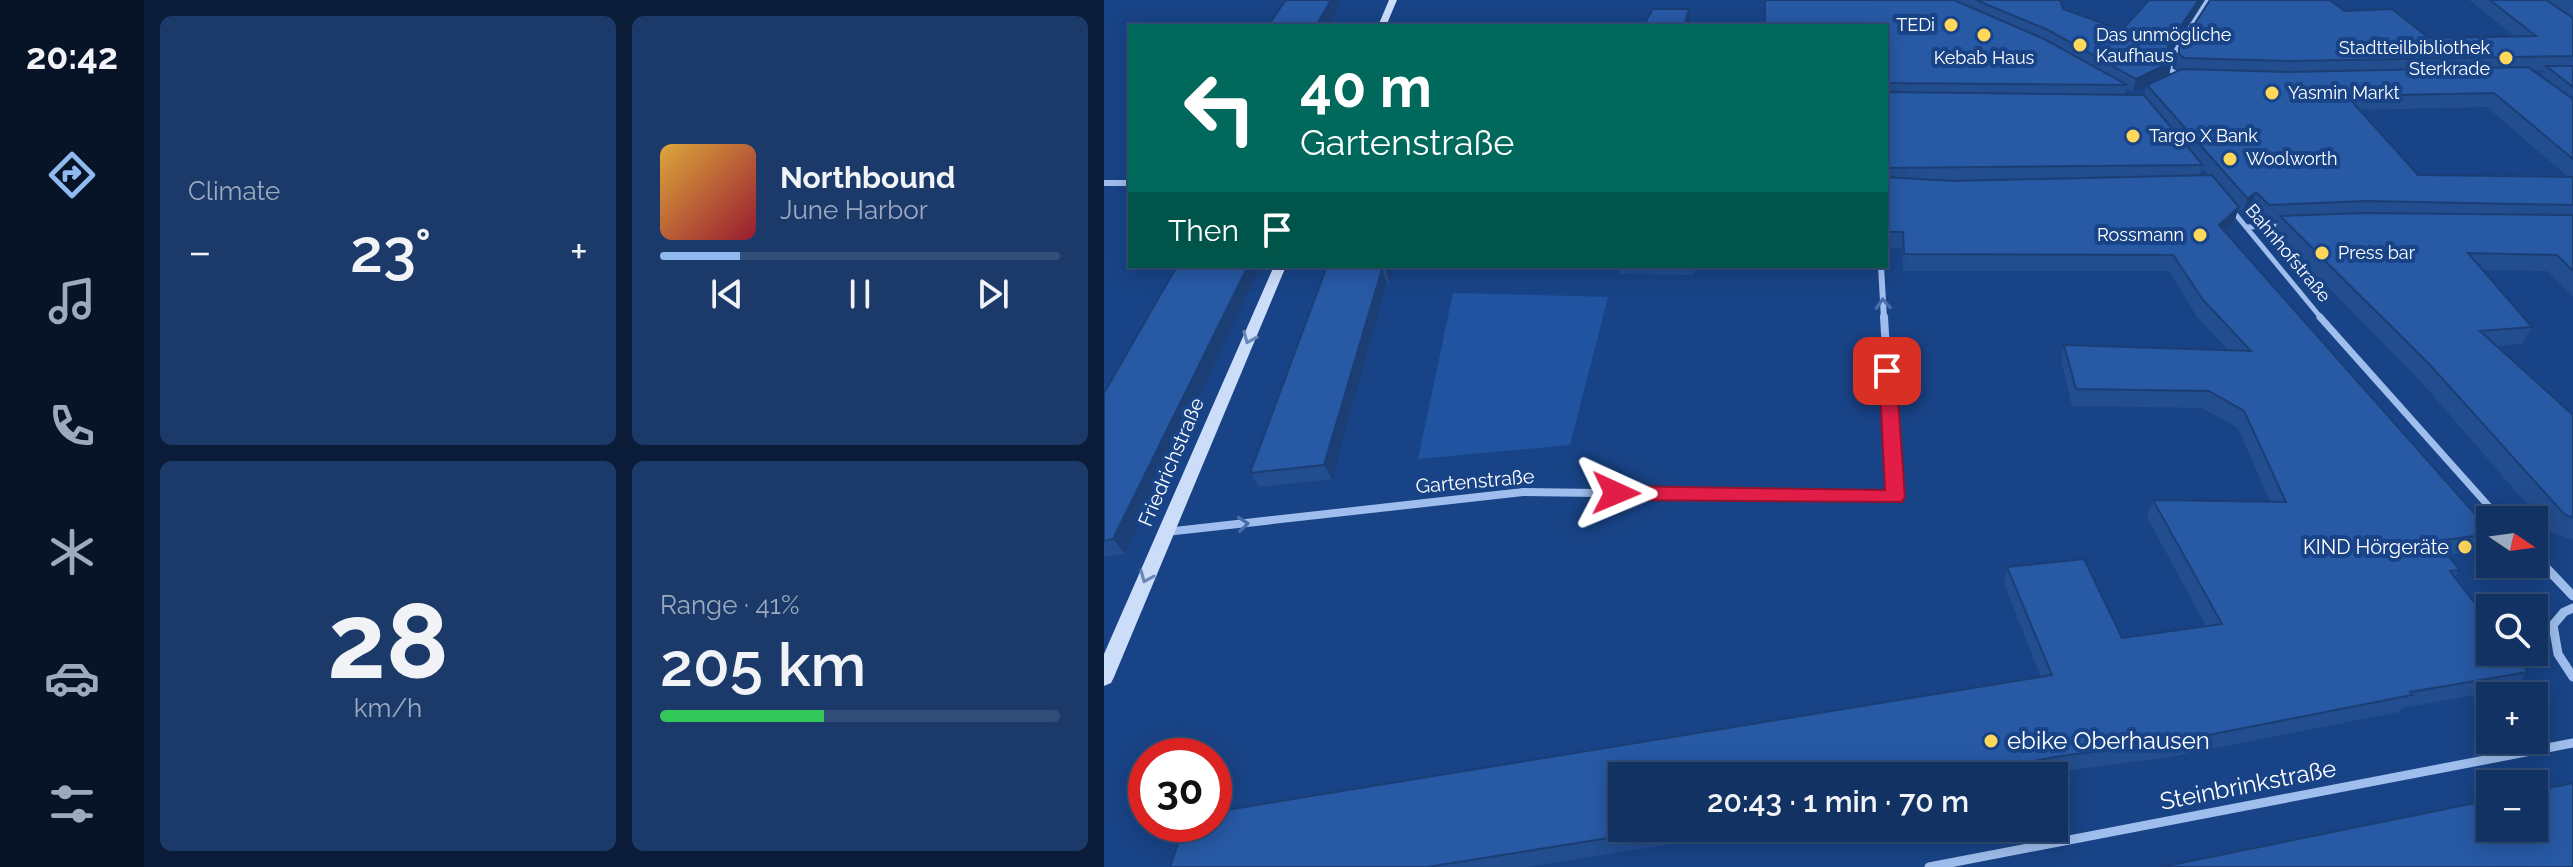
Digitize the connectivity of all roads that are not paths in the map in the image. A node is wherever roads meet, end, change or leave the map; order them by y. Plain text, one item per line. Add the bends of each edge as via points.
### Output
1 (1393, 0) edge
2 (2208, 0) edge
3 (1383, 24) edge
4 (2179, 77) junction
5 (2193, 79) edge
6 (2168, 82) edge
7 (1104, 183) edge
8 (1128, 183) edge
9 (2228, 206) edge
10 (2289, 226) edge
11 (2246, 227) junction
12 (1279, 268) edge
13 (1881, 268) edge
14 (2488, 506) edge
15 (1165, 532) junction
16 (2548, 570) edge
17 (2573, 596) edge
18 (2573, 608) edge
19 (1104, 677) edge
20 (2573, 677) edge
21 (2573, 743) edge
22 (1929, 867) edge

1 - 3 main road
2 - 4 street via 2170,60 2170,70
4 - 5 street
4 - 6 street
7 - 8 street
9 - 11 street, Bahnhofstraße
10 - 11 street
11 - 14 street, Bahnhofstraße via 2353,357
12 -> 15 main road, Friedrichstraße
15 -> 13 street, Gartenstraße via 1523,492 1895,497
15 -> 19 main road, Friedrichstraße
16 - 17 street
18 - 20 street via 2553,625 2558,654
21 - 22 street, Steinbrinkstraße

